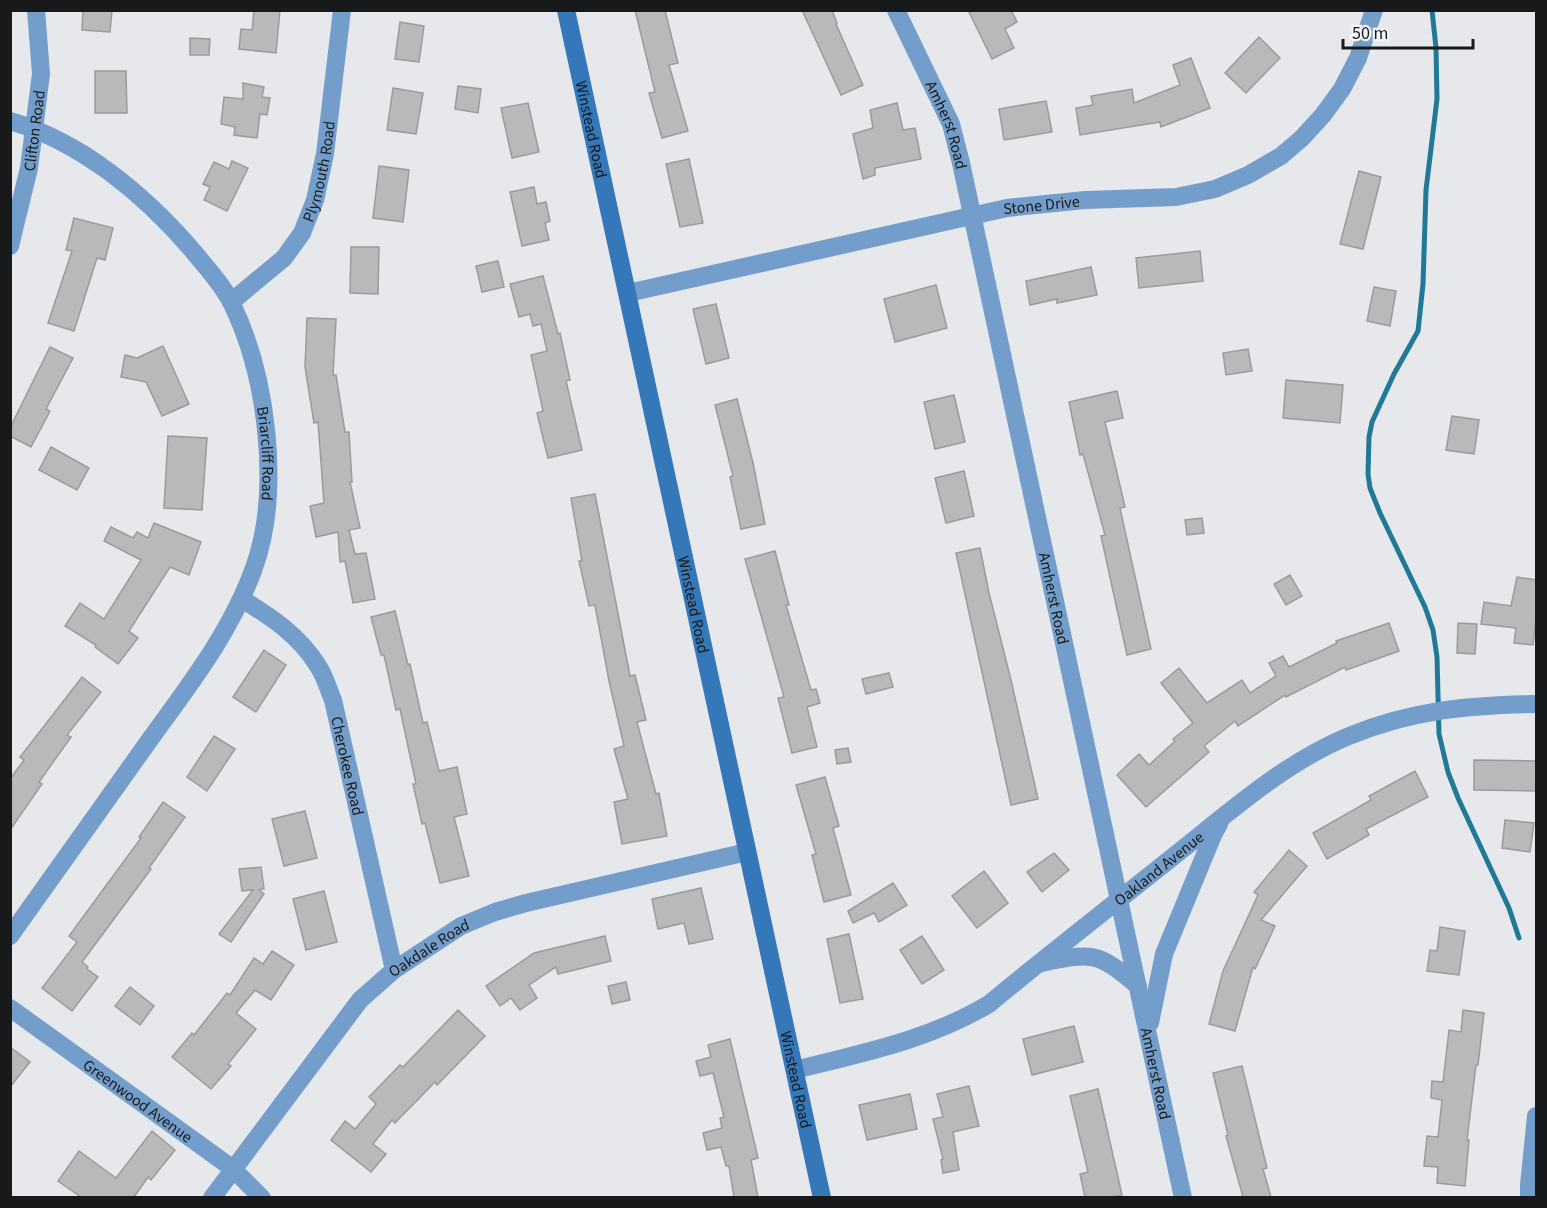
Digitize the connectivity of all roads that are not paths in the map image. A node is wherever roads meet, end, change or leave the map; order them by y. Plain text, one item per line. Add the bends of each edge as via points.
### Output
1 (36, 10) edge
2 (342, 10) edge
3 (566, 10) edge
4 (896, 10) edge
5 (1374, 10) edge
6 (10, 121) edge
7 (35, 128) junction
8 (971, 215) junction
9 (10, 246) edge
10 (628, 293) junction
11 (231, 302) junction
12 (242, 599) junction
13 (1536, 704) edge
14 (1224, 816) junction
15 (747, 852) junction
16 (1119, 900) junction
17 (10, 936) edge
18 (1039, 963) junction
19 (394, 970) junction
20 (1137, 986) junction
21 (10, 1008) edge
22 (1148, 1037) junction
23 (795, 1070) junction
24 (1536, 1116) edge
25 (232, 1168) junction
26 (212, 1197) edge
27 (262, 1197) edge
28 (822, 1197) edge
29 (1183, 1197) edge
30 (1529, 1197) edge

1 - 7 street, Clifton Road via 40,74
2 - 11 street, Plymouth Road via 325,154 315,200 302,233 284,258
3 - 10 street, Winstead Road
4 - 8 street, Amherst Road via 951,124
5 - 8 street, Stone Drive via 1358,58 1323,115 1281,156 1248,175 1215,189 1176,197 1085,200
6 - 7 street, Briarcliff Road
7 - 9 street, Clifton Road
7 - 11 street, Briarcliff Road via 98,164 138,197 173,229
8 - 10 street, Stone Drive
8 - 16 street, Amherst Road
10 - 15 street, Winstead Road
11 - 12 street, Briarcliff Road via 248,344 259,388 268,472 265,522
12 - 17 street, Briarcliff Road via 209,657
12 - 19 street, Cherokee Road via 300,640 320,668 333,700
13 - 14 street, Oakland Avenue via 1446,708 1349,736 1314,754
14 - 16 street, Oakland Avenue
14 - 22 street via 1164,954
15 - 19 street, Oakdale Road via 495,912 461,926
15 - 23 street, Winstead Road
16 - 18 street, Oakland Avenue
16 - 20 street, Amherst Road
18 - 20 street via 1086,955 1100,958
18 - 23 street, Oakland Avenue via 965,1019 904,1042
19 - 25 street, Oakdale Road via 360,1000
20 - 22 street, Amherst Road
21 - 25 street, Greenwood Avenue
22 - 29 street, Amherst Road
23 - 28 street, Winstead Road
24 - 30 street
25 - 26 street, Oakdale Road
25 - 27 street, Greenwood Avenue

